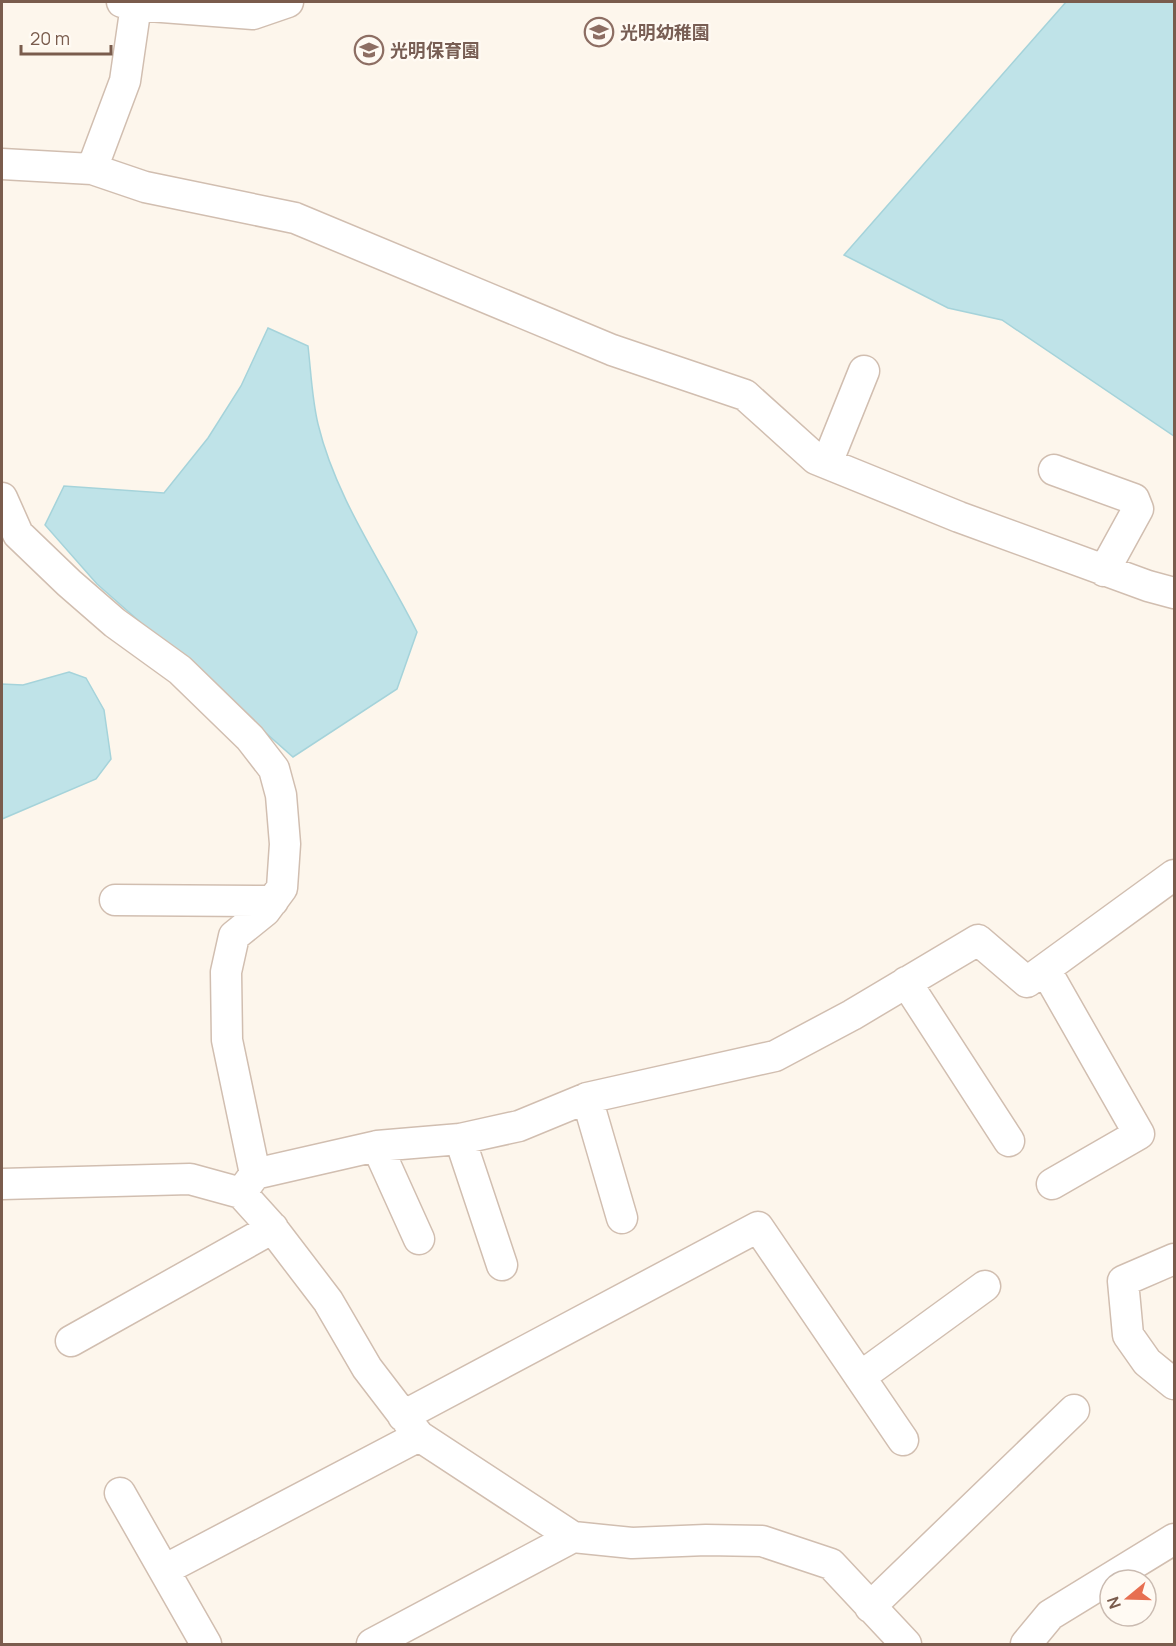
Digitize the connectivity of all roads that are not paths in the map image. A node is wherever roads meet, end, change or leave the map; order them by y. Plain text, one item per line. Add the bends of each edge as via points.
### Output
1 (288, 2) edge
2 (129, 3) edge
3 (2, 164) edge
4 (92, 169) junction
5 (864, 371) dead end
6 (827, 463) junction
7 (1054, 470) dead end
8 (2, 498) edge
9 (10, 536) edge
10 (1104, 571) junction
11 (1174, 593) edge
12 (1174, 875) edge
13 (115, 900) dead end
14 (273, 901) junction
15 (1045, 969) junction
16 (906, 982) junction
17 (587, 1098) junction
18 (460, 1139) junction
19 (1010, 1141) dead end
20 (377, 1146) junction
21 (2, 1184) edge
22 (248, 1184) junction
23 (1052, 1185) dead end
24 (622, 1218) dead end
25 (273, 1228) junction
26 (419, 1239) dead end
27 (1174, 1258) edge
28 (502, 1265) dead end
29 (985, 1286) dead end
30 (71, 1341) dead end
31 (860, 1377) junction
32 (1174, 1384) edge
33 (1074, 1410) dead end
34 (411, 1426) junction
35 (903, 1440) dead end
36 (120, 1493) dead end
37 (573, 1537) junction
38 (1174, 1539) edge
39 (164, 1570) junction
40 (870, 1607) junction
41 (206, 1644) edge
42 (376, 1644) edge
43 (906, 1644) edge
44 (1026, 1644) edge

1 - 2 street via 253,14
2 - 4 street via 125,81
3 - 4 street
4 - 6 street via 155,190 295,218 612,350 746,395 816,459
5 - 6 street
6 - 10 street
7 - 10 street via 1134,499 1138,509
8 - 9 street
9 - 14 street via 115,623 180,670 250,738 274,770 281,795 285,844 282,888
10 - 11 street
12 - 15 street
13 - 14 street
14 - 22 street via 234,936 226,972 227,1040
15 - 16 street via 1027,982 978,940
15 - 23 street via 1139,1134
16 - 17 street via 775,1056
16 - 19 street
17 - 18 street via 519,1126
17 - 24 street
18 - 20 street
18 - 28 street
20 - 22 street
20 - 26 street
21 - 22 street via 190,1179
22 - 25 street
25 - 30 street
25 - 34 street via 328,1301 367,1368
27 - 32 street via 1124,1281 1128,1335 1147,1362
29 - 31 street
31 - 34 street via 758,1227
31 - 35 street
33 - 40 street
34 - 37 street
34 - 39 street
36 - 39 street
37 - 40 street via 632,1543 762,1541 831,1564
37 - 42 street
38 - 44 street via 1050,1616
39 - 41 street
40 - 43 street

